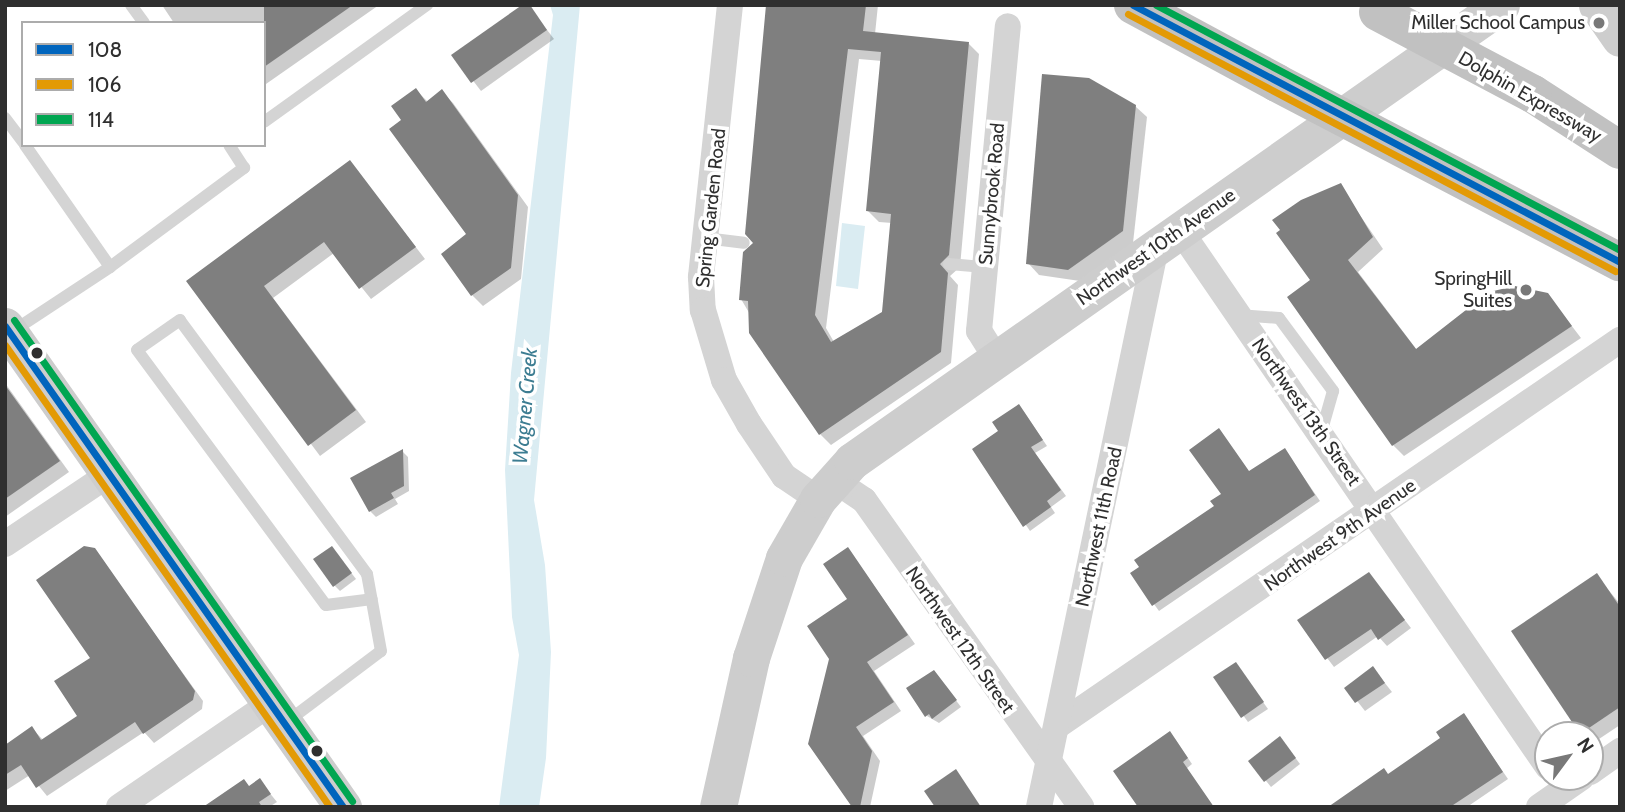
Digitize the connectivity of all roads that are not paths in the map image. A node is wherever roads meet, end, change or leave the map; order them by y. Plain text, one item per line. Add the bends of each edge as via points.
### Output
1 (131, 5) edge
2 (427, 5) edge
3 (730, 5) edge
4 (1133, 5) edge
5 (1501, 5) edge
6 (1597, 5) edge
7 (1373, 8) edge
8 (143, 21) edge
9 (1008, 26) dead end
10 (1620, 38) edge
11 (1533, 94) junction
12 (5, 118) edge
13 (266, 120) edge
14 (1620, 131) edge
15 (21, 140) edge
16 (26, 147) edge
17 (230, 147) edge
18 (1620, 150) edge
19 (705, 238) junction
20 (1168, 239) junction
21 (744, 243) dead end
22 (1620, 262) edge
23 (948, 264) dead end
24 (110, 267) junction
25 (985, 267) junction
26 (8, 330) edge
27 (1620, 340) edge
28 (996, 358) junction
29 (111, 473) junction
30 (826, 489) junction
31 (1375, 511) junction
32 (5, 544) edge
33 (372, 599) junction
34 (278, 713) junction
35 (1057, 726) junction
36 (1534, 746) edge
37 (1620, 751) edge
38 (1604, 762) edge
39 (1048, 765) junction
40 (1556, 791) edge
41 (119, 807) edge
42 (343, 807) edge
43 (718, 807) edge
44 (1039, 807) edge
45 (1081, 807) edge
46 (1539, 807) edge

1 - 8 lane
2 - 13 lane
3 - 19 street, Spring Garden Road
4 - 22 highway, bridge
5 - 20 street, Northwest 10th Avenue
6 - 10 street
7 - 11 highway, Dolphin Expressway, bridge
9 - 25 street, Sunnybrook Road
11 - 14 highway
11 - 18 highway, Dolphin Expressway
12 - 15 lane
16 - 24 lane
17 - 24 lane via 244,168
19 - 21 lane
19 - 30 street, Spring Garden Road via 703,310 724,380 784,475
20 - 28 street, Northwest 10th Avenue
20 - 31 street, Northwest 13th Street via 1238,315
20 - 35 street, Northwest 11th Road
23 - 25 lane
24 - 26 lane
25 - 28 street, Sunnybrook Road via 979,331
26 - 29 street
27 - 31 street, Northwest 9th Avenue
28 - 30 street, Northwest 10th Avenue via 883,436
29 - 32 street
29 - 34 street
30 - 39 street, Northwest 12th Street via 864,500
30 - 43 street, Northwest 10th Avenue via 784,558 765,607
31 - 35 street, Northwest 9th Avenue
31 - 36 street, Northwest 13th Street
33 - 33 lane via 367,574 180,320 137,350 326,605
33 - 34 lane via 381,652
34 - 41 street
34 - 42 street
35 - 39 street, Northwest 11th Road
37 - 38 street
39 - 44 street, Northwest 11th Road
39 - 45 street, Northwest 12th Street
40 - 46 street

